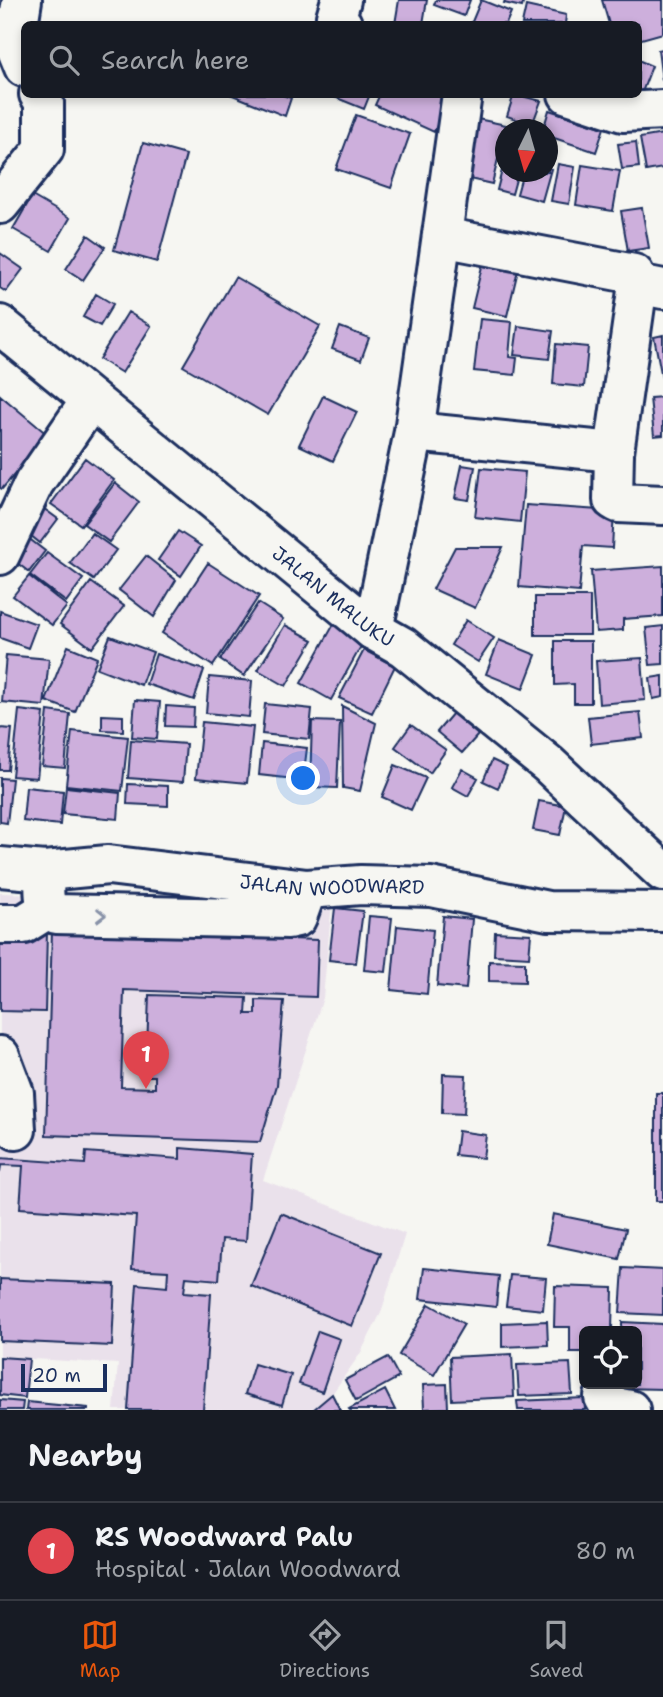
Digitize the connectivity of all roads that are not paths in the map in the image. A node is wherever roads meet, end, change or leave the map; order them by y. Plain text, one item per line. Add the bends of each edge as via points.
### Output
1 (22, 0) edge
2 (341, 0) edge
3 (339, 21) edge
4 (13, 47) edge
5 (42, 98) edge
6 (461, 98) edge
7 (580, 98) edge
8 (663, 110) edge
9 (0, 204) edge
10 (442, 237) junction
11 (650, 286) edge
12 (0, 325) edge
13 (91, 400) junction
14 (415, 432) junction
15 (614, 452) junction
16 (663, 505) edge
17 (0, 555) edge
18 (373, 630) junction
19 (0, 867) edge
20 (45, 871) junction
21 (663, 872) edge
22 (307, 889) junction
23 (48, 909) junction
24 (663, 912) edge
25 (0, 924) edge
26 (0, 1056) edge
27 (16, 1130) dead end

1 - 4 street
2 - 3 street via 336,17
5 - 9 street via 44,149
6 - 10 street
7 - 8 street via 623,112
10 - 11 street via 634,274
10 - 14 street
11 - 15 street
12 - 13 street, JALAN MALUKU
13 - 17 street via 34,483
13 - 18 street, JALAN MALUKU
14 - 15 street
14 - 18 street
15 - 16 street via 612,500
18 - 21 street, JALAN MALUKU via 403,647 548,764
19 - 20 street, JALAN WOODWARD
20 - 22 street, JALAN WOODWARD via 108,865
20 - 23 street
23 -> 22 street via 56,914 288,919 297,917
22 - 24 street, JALAN WOODWARD via 361,884 431,887 548,911
23 - 25 street via 24,924
26 - 27 street via 14,1093

